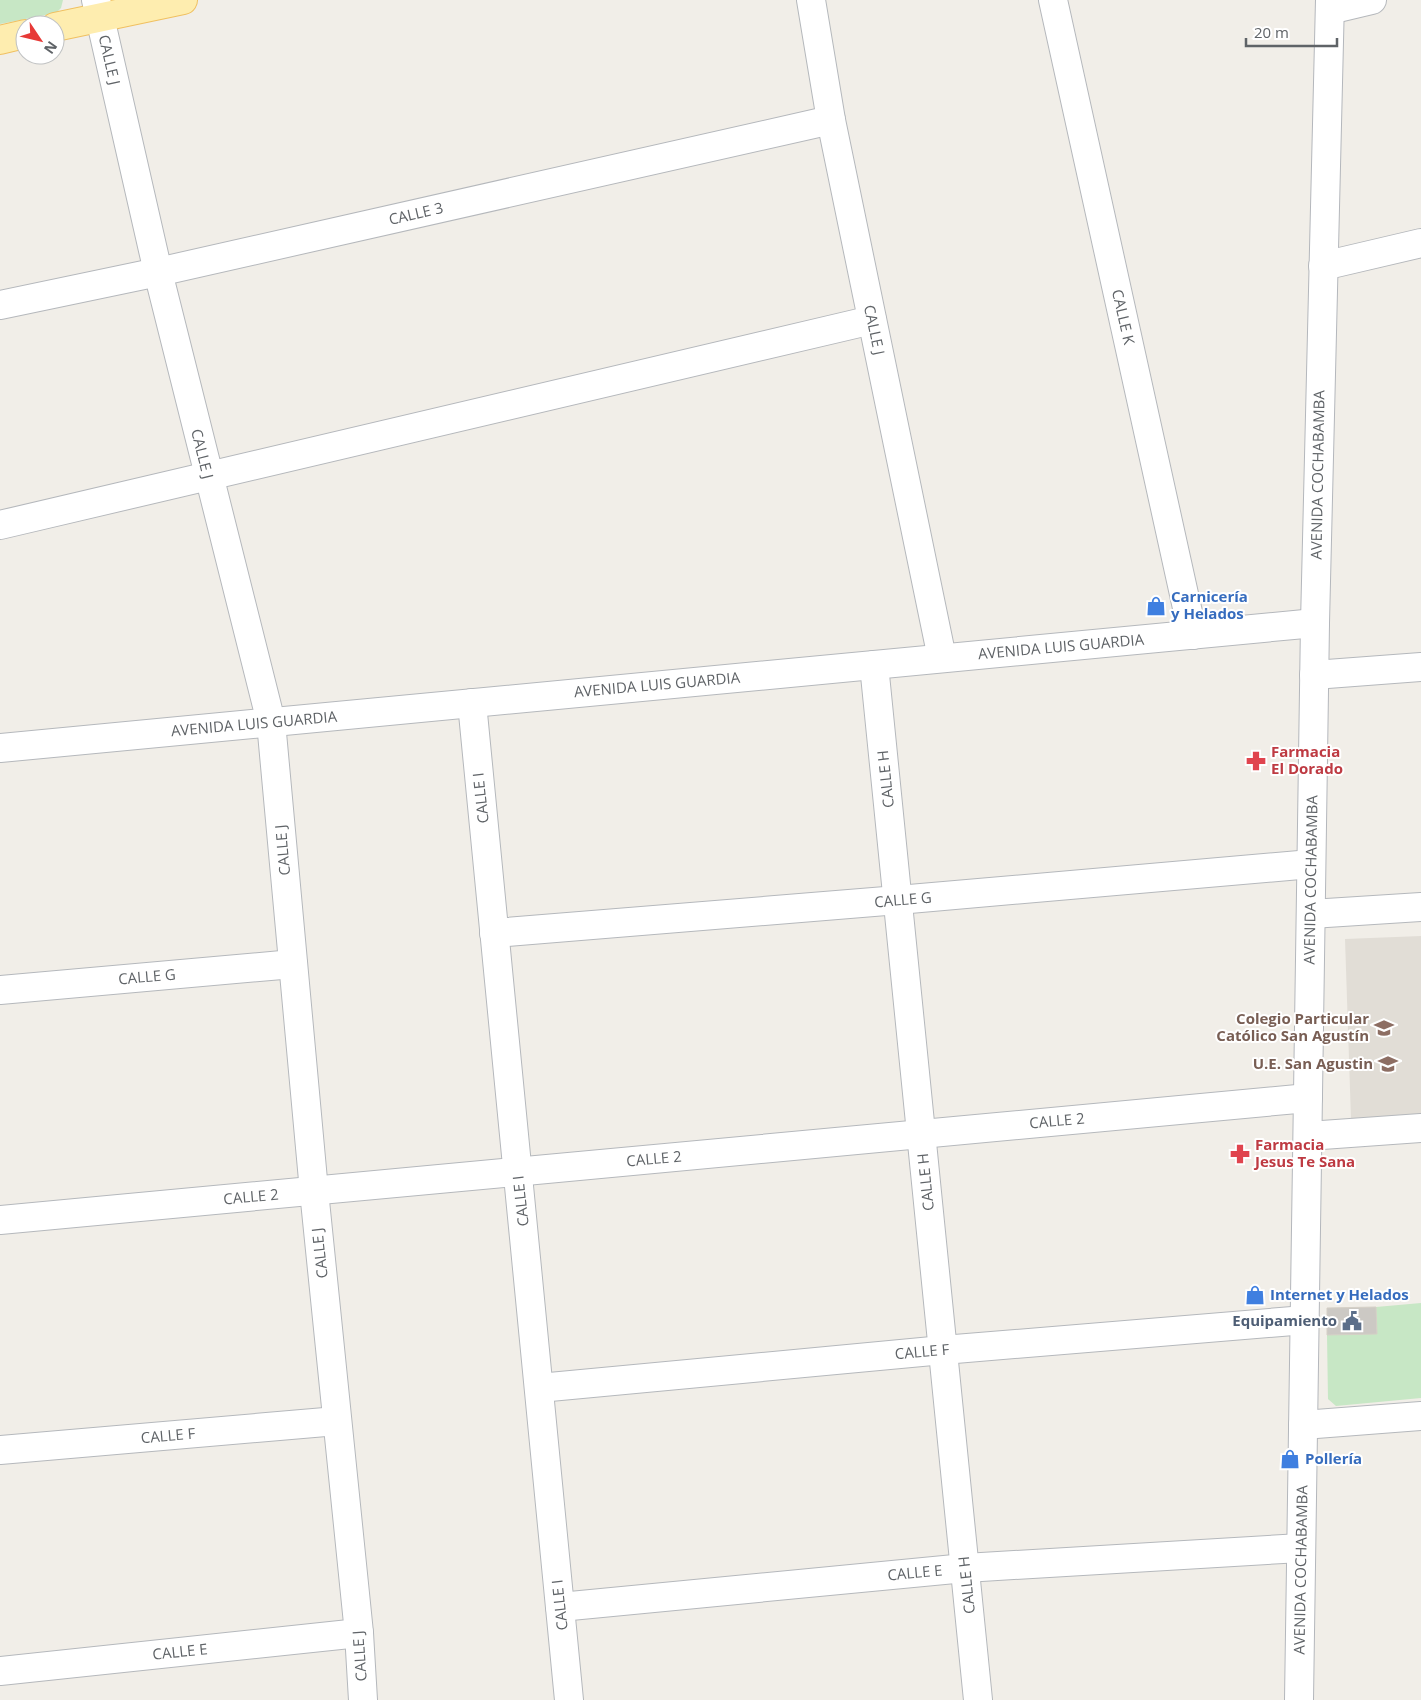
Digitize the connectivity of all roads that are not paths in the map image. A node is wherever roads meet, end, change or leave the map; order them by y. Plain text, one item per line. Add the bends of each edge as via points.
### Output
1 (182, 0) edge
2 (811, 0) edge
3 (1052, 0) edge
4 (1372, 0) edge
5 (1330, 5) edge
6 (98, 8) edge
7 (65, 23) edge
8 (15, 36) edge
9 (0, 40) edge
10 (831, 120) junction
11 (1421, 243) edge
12 (1323, 266) junction
13 (158, 272) junction
14 (0, 305) edge
15 (872, 320) junction
16 (208, 476) junction
17 (0, 525) edge
18 (1315, 623) junction
19 (1193, 635) junction
20 (942, 658) junction
21 (874, 665) junction
22 (1421, 667) edge
23 (1314, 675) junction
24 (472, 703) junction
25 (270, 722) junction
26 (0, 748) edge
27 (1312, 864) junction
28 (898, 900) junction
29 (1421, 907) edge
30 (1311, 914) junction
31 (494, 933) junction
32 (293, 964) junction
33 (0, 990) edge
34 (1308, 1098) junction
35 (1421, 1128) edge
36 (921, 1134) junction
37 (1308, 1136) junction
38 (518, 1172) junction
39 (314, 1191) junction
40 (0, 1220) edge
41 (1305, 1320) junction
42 (943, 1350) junction
43 (539, 1388) junction
44 (1421, 1416) edge
45 (337, 1421) junction
46 (1303, 1425) junction
47 (0, 1450) edge
48 (1301, 1548) junction
49 (965, 1568) junction
50 (560, 1607) junction
51 (359, 1633) junction
52 (0, 1670) edge
53 (363, 1700) edge
54 (569, 1700) edge
55 (978, 1700) edge
56 (1299, 1700) edge

1 - 6 main road
2 - 10 street, CALLE J
3 - 19 street, CALLE K
4 - 5 street
5 - 12 street, AVENIDA COCHABAMBA
6 - 7 main road
6 - 13 street, CALLE J
8 - 9 main road
10 - 13 street, CALLE 3
10 - 15 street, CALLE J
11 - 12 street
12 - 18 street, AVENIDA COCHABAMBA
13 - 14 street, CALLE 3
13 - 16 street, CALLE J
15 - 16 street
15 - 20 street, CALLE J
16 - 17 street
16 - 25 street, CALLE J
18 - 19 street, AVENIDA LUIS GUARDIA
18 - 23 street, AVENIDA COCHABAMBA
19 - 20 street, AVENIDA LUIS GUARDIA
20 - 21 street, AVENIDA LUIS GUARDIA
21 - 24 street, AVENIDA LUIS GUARDIA
21 - 28 street, CALLE H
22 - 23 street
23 - 27 street, AVENIDA COCHABAMBA
24 - 25 street, AVENIDA LUIS GUARDIA
24 - 31 street, CALLE I
25 - 26 street, AVENIDA LUIS GUARDIA
25 - 32 street, CALLE J
27 - 28 street, CALLE G
27 - 30 street, AVENIDA COCHABAMBA
28 - 31 street, CALLE G
28 - 36 street, CALLE H
29 - 30 street
30 - 34 street, AVENIDA COCHABAMBA
31 - 38 street, CALLE I
32 - 33 street, CALLE G
32 - 39 street, CALLE J
34 - 36 street, CALLE 2
34 - 37 street, AVENIDA COCHABAMBA
35 - 37 street
36 - 38 street, CALLE 2
36 - 42 street, CALLE H
37 - 41 street, AVENIDA COCHABAMBA
38 - 39 street, CALLE 2
38 - 43 street, CALLE I
39 - 40 street, CALLE 2
39 - 45 street, CALLE J
41 - 42 street, CALLE F
41 - 46 street, AVENIDA COCHABAMBA
42 - 43 street, CALLE F
42 - 49 street, CALLE H
43 - 50 street, CALLE I
44 - 46 street
45 - 47 street, CALLE F
45 - 51 street, CALLE J
46 - 48 street, AVENIDA COCHABAMBA
48 - 49 street, CALLE E
48 - 56 street, AVENIDA COCHABAMBA
49 - 50 street, CALLE E
49 - 55 street, CALLE H
50 - 54 street, CALLE I
51 - 52 street, CALLE E
51 - 53 street, CALLE J

